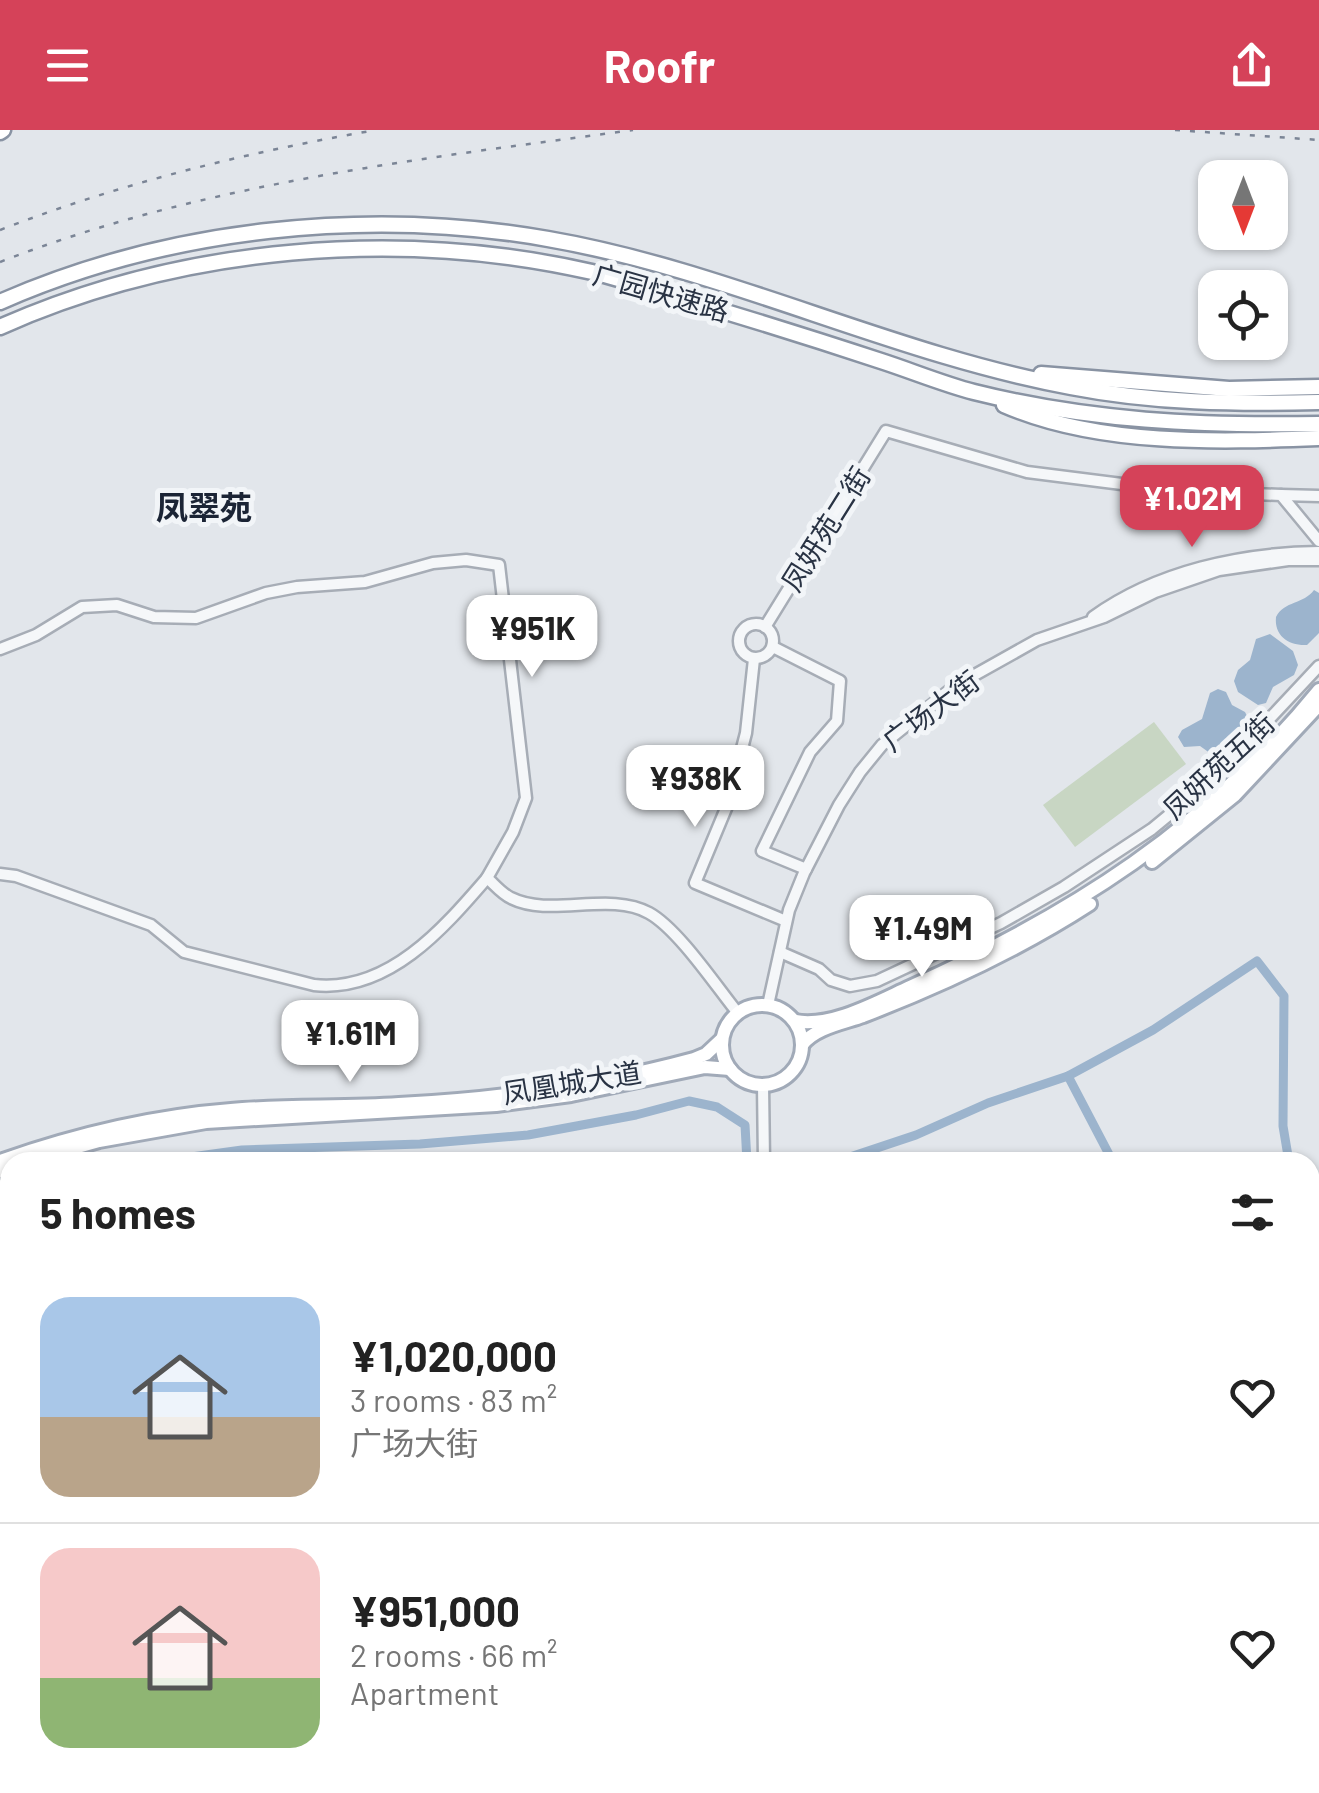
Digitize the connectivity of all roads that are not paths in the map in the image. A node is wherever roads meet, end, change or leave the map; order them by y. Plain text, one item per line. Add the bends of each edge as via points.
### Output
1 (0, 302) edge
2 (0, 326) edge
3 (1009, 373) junction
4 (1319, 387) edge
5 (971, 391) junction
6 (1319, 402) edge
7 (1319, 424) edge
8 (1319, 438) edge
9 (1281, 495) junction
10 (1319, 496) edge
11 (1319, 541) edge
12 (1319, 556) edge
13 (765, 627) junction
14 (772, 647) junction
15 (0, 649) edge
16 (754, 659) junction
17 (1319, 666) edge
18 (1319, 690) edge
19 (1319, 705) edge
20 (806, 869) junction
21 (0, 874) edge
22 (487, 878) junction
23 (794, 903) junction
24 (786, 921) junction
25 (783, 954) junction
26 (772, 1006) junction
27 (738, 1012) junction
28 (794, 1022) junction
29 (722, 1040) junction
30 (802, 1045) junction
31 (730, 1069) junction
32 (763, 1085) junction
33 (30, 1152) edge
34 (60, 1152) edge
35 (764, 1152) edge

1 - 3 highway, 广园快速路 via 204,240 339,226 494,230 679,270
2 - 5 highway, 广园快速路 via 69,300 224,262 344,250 471,254 594,272
3 - 4 highway via 1229,389
3 - 6 highway, 广园快速路 via 1126,396
5 - 7 highway, 广园快速路 via 1086,414 1217,426
5 - 8 highway via 1029,416 1138,436
9 - 10 street
9 - 11 street
9 - 13 street, 凤妍苑二街 via 1177,491 1027,472 886,432
12 - 20 street, 广场大街 via 1259,556 1195,570 1115,602 954,686 882,744
13 - 14 street
13 - 16 street via 754,624 740,634 740,650
14 - 16 street
14 - 20 street via 840,681 837,721 810,752 762,851
15 - 22 street via 100,604 154,617 196,618 266,593 365,582 432,563 499,565 526,798
16 - 24 street via 746,732 727,806 695,883
17 - 25 street, 凤妍苑五街 via 1216,777 1152,829 1001,922 876,981 850,986
18 - 28 main road via 1214,802 1090,894 976,958 885,998 813,1024
19 - 30 main road via 1235,795 1126,881 1024,943 817,1032
20 - 23 street, 广场大街
21 - 22 street via 151,925 184,952 334,986 390,969
22 - 27 street via 511,898 532,903 623,905 650,914
23 - 24 street, 广场大街
23 - 25 street, 广场大街
24 - 25 street, 广场大街
25 - 26 street, 广场大街
26 - 27 main road
26 - 28 main road
27 - 29 main road
28 - 30 main road
29 - 31 main road
29 - 33 main road, 凤凰城大道 via 694,1059 566,1087 400,1104 202,1113
30 - 32 main road via 786,1077
31 - 32 main road
31 - 34 main road, 凤凰城大道 via 496,1105 172,1127
32 - 35 street

